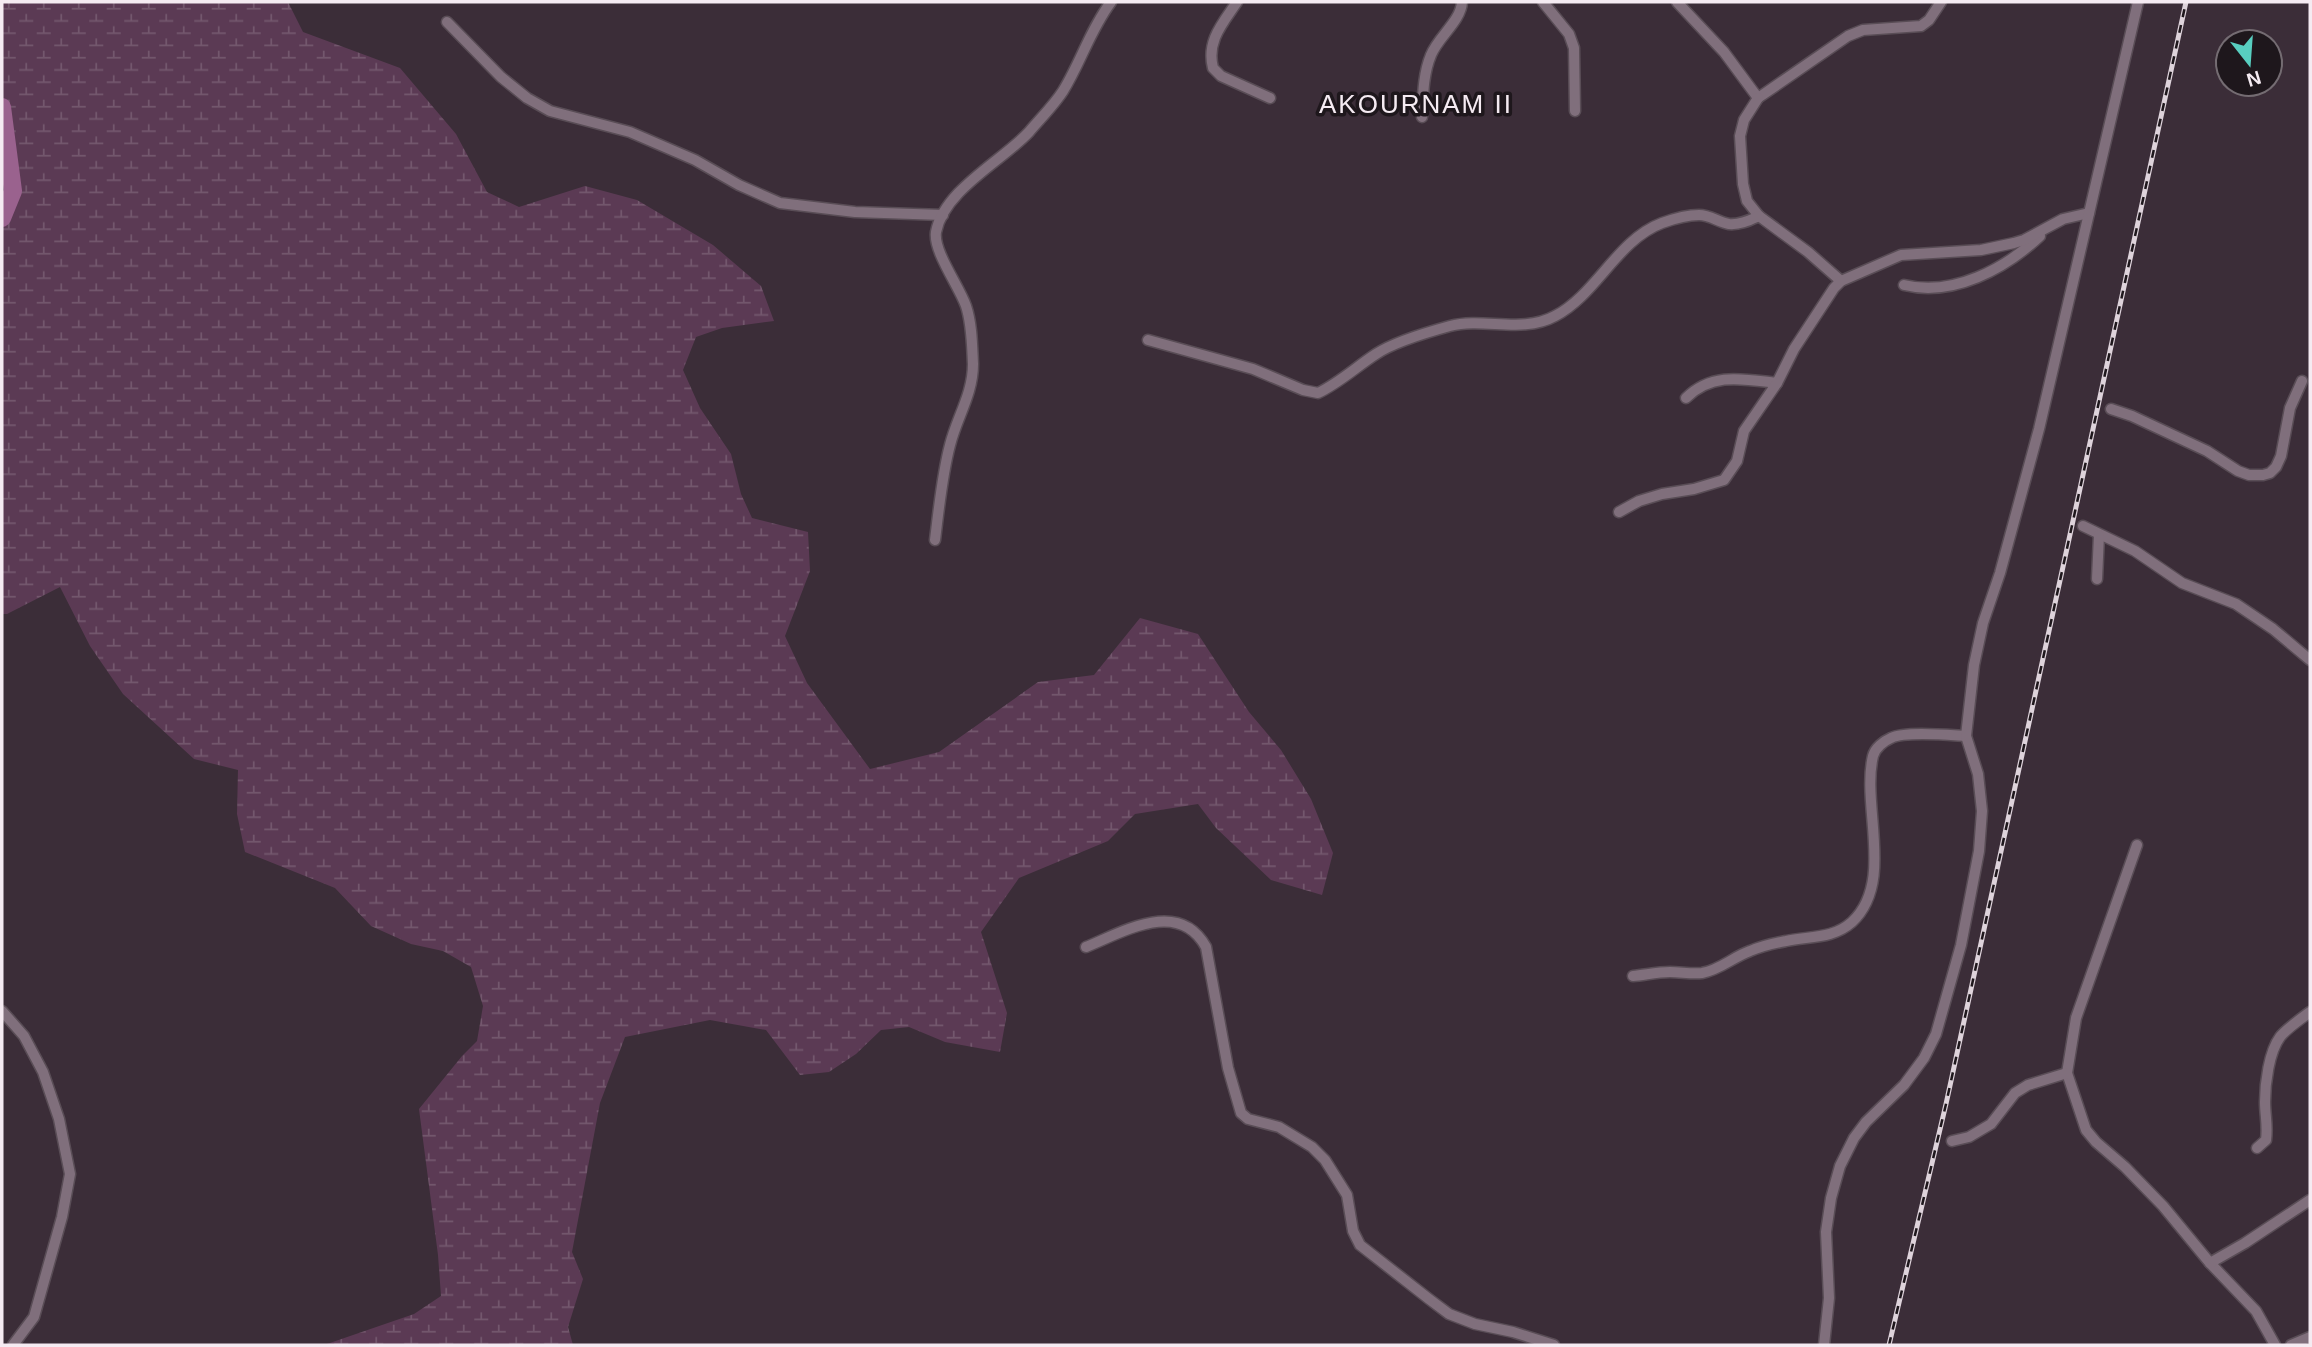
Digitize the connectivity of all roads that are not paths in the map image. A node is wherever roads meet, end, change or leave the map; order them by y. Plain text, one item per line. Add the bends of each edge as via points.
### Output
1 (1111, 2) edge
2 (1237, 2) edge
3 (1462, 2) edge
4 (1544, 2) edge
5 (1677, 2) edge
6 (1941, 2) edge
7 (2138, 2) edge
8 (447, 22) dead end
9 (1270, 98) dead end
10 (1758, 98) junction
11 (1575, 111) dead end
12 (1422, 117) dead end
13 (2089, 214) junction
14 (943, 215) junction
15 (1759, 216) junction
16 (2048, 228) junction
17 (1841, 281) junction
18 (1904, 285) dead end
19 (1148, 340) dead end
20 (2302, 381) dead end
21 (1777, 383) junction
22 (1686, 398) dead end
23 (2111, 409) dead end
24 (1619, 512) dead end
25 (2083, 526) dead end
26 (2099, 535) junction
27 (934, 540) dead end
28 (2097, 579) dead end
29 (2310, 660) edge
30 (1966, 736) junction
31 (2137, 845) dead end
32 (1086, 947) dead end
33 (1633, 976) dead end
34 (2, 1010) edge
35 (2310, 1012) edge
36 (2067, 1073) junction
37 (1952, 1141) dead end
38 (2256, 1148) dead end
39 (2310, 1200) edge
40 (2210, 1263) junction
41 (2310, 1337) edge
42 (13, 1345) edge
43 (1554, 1345) edge
44 (1824, 1345) edge
45 (2275, 1345) edge
46 (2291, 1345) edge

1 - 14 street via 1062,92
2 - 9 street via 1211,46 1213,68
3 - 12 street via 1430,56
4 - 11 street via 1574,48
5 - 10 street via 1724,52
6 - 10 street via 1921,26 1863,30 1848,36
7 - 13 street
8 - 14 street via 500,76 550,111 630,132 780,203
10 - 15 street via 1744,120 1739,149 1744,192
13 - 16 street via 2063,219
13 - 30 street via 2039,429 1983,623
14 - 27 street via 937,241 966,306 973,365 972,385 948,453
15 - 17 street
15 - 19 street via 1729,224 1699,215 1665,222 1646,231 1575,303 1552,318 1533,324 1451,326 1378,352 1318,393 1253,369
16 - 17 street via 2024,240 1981,250 1901,255
16 - 18 street via 2025,250 1970,280 1943,288
17 - 21 street via 1794,349
20 - 23 street via 2290,408 2281,456 2276,467 2263,475 2238,471
21 - 22 street via 1730,377 1701,385
21 - 24 street via 1744,431 1737,461 1724,480 1639,501
25 - 26 street
26 - 28 street
26 - 29 street via 2134,551 2182,583 2236,604
30 - 33 street via 1901,735 1881,744 1874,753 1872,881 1865,905 1852,922 1834,934 1749,951 1707,972
30 - 44 street via 1978,774 1982,811 1961,945 1936,1034 1924,1058 1860,1130 1840,1166 1826,1232 1829,1298
31 - 36 street via 2076,1018
32 - 43 street via 1161,921 1177,922 1194,931 1206,947 1241,1114 1279,1127 1312,1147 1347,1195 1360,1245 1449,1314
34 - 42 street via 24,1036 43,1072 70,1174 34,1317
35 - 38 street via 2280,1037 2266,1078 2266,1140
36 - 37 street via 2028,1085 2015,1093 1991,1124
36 - 40 street via 2086,1130 2163,1206
39 - 40 street
40 - 45 street via 2256,1311
41 - 46 street

